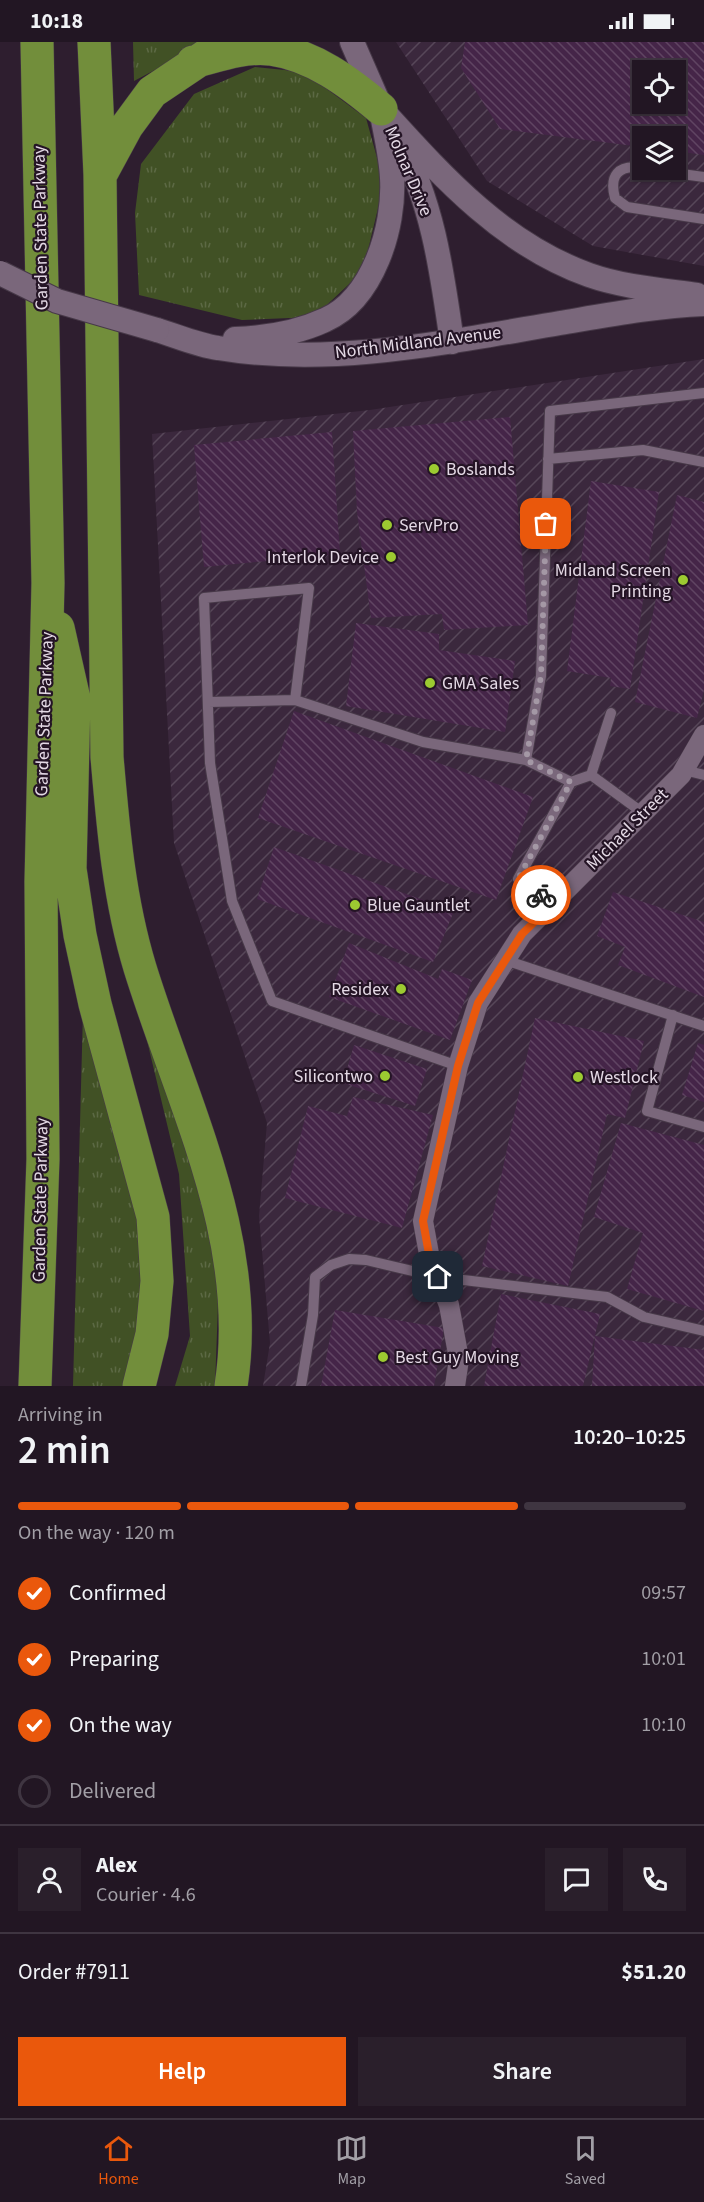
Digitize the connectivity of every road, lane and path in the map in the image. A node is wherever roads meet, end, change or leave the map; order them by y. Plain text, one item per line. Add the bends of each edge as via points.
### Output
1 (37, 42) edge
2 (94, 42) edge
3 (228, 42) edge
4 (352, 42) edge
5 (193, 62) junction
6 (381, 110) junction
7 (632, 167) edge
8 (100, 175) junction
9 (686, 175) edge
10 (704, 177) edge
11 (704, 219) edge
12 (0, 273) edge
13 (704, 296) edge
14 (704, 304) edge
15 (157, 330) junction
16 (452, 342) junction
17 (704, 393) edge
18 (548, 459) junction
19 (704, 462) edge
20 (48, 583) junction
21 (295, 700) junction
22 (208, 702) junction
23 (610, 713) dead end
24 (704, 735) edge
25 (526, 760) junction
26 (684, 770) junction
27 (591, 775) junction
28 (704, 775) edge
29 (571, 782) junction
30 (643, 813) junction
31 (554, 903) junction
32 (505, 960) junction
33 (673, 1015) junction
34 (704, 1026) edge
35 (458, 1066) junction
36 (704, 1127) edge
37 (438, 1277) junction
38 (704, 1331) edge
39 (35, 1386) edge
40 (139, 1386) edge
41 (231, 1386) edge
42 (301, 1386) edge
43 (455, 1386) edge

1 - 20 highway, Garden State Parkway
2 - 8 highway
3 - 5 highway
4 - 6 street, Molnar Drive
5 - 6 highway via 232,51 268,49 300,57 331,71
5 - 8 highway via 152,92 127,126
6 - 13 street via 471,203 508,234 543,255 590,275
6 - 15 street via 392,178 390,222 378,262 358,294 327,320 286,333 236,339
6 - 16 street, Molnar Drive via 404,151 436,237
7 - 11 lane via 616,174 612,185 615,198 627,207
8 - 41 highway via 107,757 114,839 140,966 224,1219 234,1286 236,1353
9 - 10 lane
12 - 15 street, North Midland Avenue, bridge via 57,301
14 - 16 street, North Midland Avenue via 622,312
15 - 16 street, North Midland Avenue via 216,348 280,354 345,353
17 - 18 lane via 550,411
18 - 19 lane via 643,450
18 - 25 lane via 541,676
20 - 39 highway, Garden State Parkway via 41,859 43,1159
20 - 40 highway via 74,699 70,869 80,935 153,1217 158,1281 152,1334
21 - 22 lane
21 - 22 lane via 309,588 204,598
21 - 25 lane via 423,742
22 - 35 lane via 210,763 232,901 272,1001
23 - 27 lane
24 - 26 street, Michael Street
25 - 29 lane
26 - 28 lane
26 - 30 street, Michael Street
27 - 29 lane
27 - 30 lane
29 - 31 lane via 518,879
30 - 31 street, Michael Street
31 - 32 street, Michael Street via 522,934
32 - 33 lane
32 - 35 street, Michael Street via 478,1003
33 - 34 lane
33 - 36 lane via 647,1111
35 - 37 street, Michael Street via 423,1221
37 - 38 lane via 607,1298 644,1317
37 - 42 lane via 349,1259 331,1265 315,1277
37 - 43 street, Michael Street via 449,1305 459,1359

